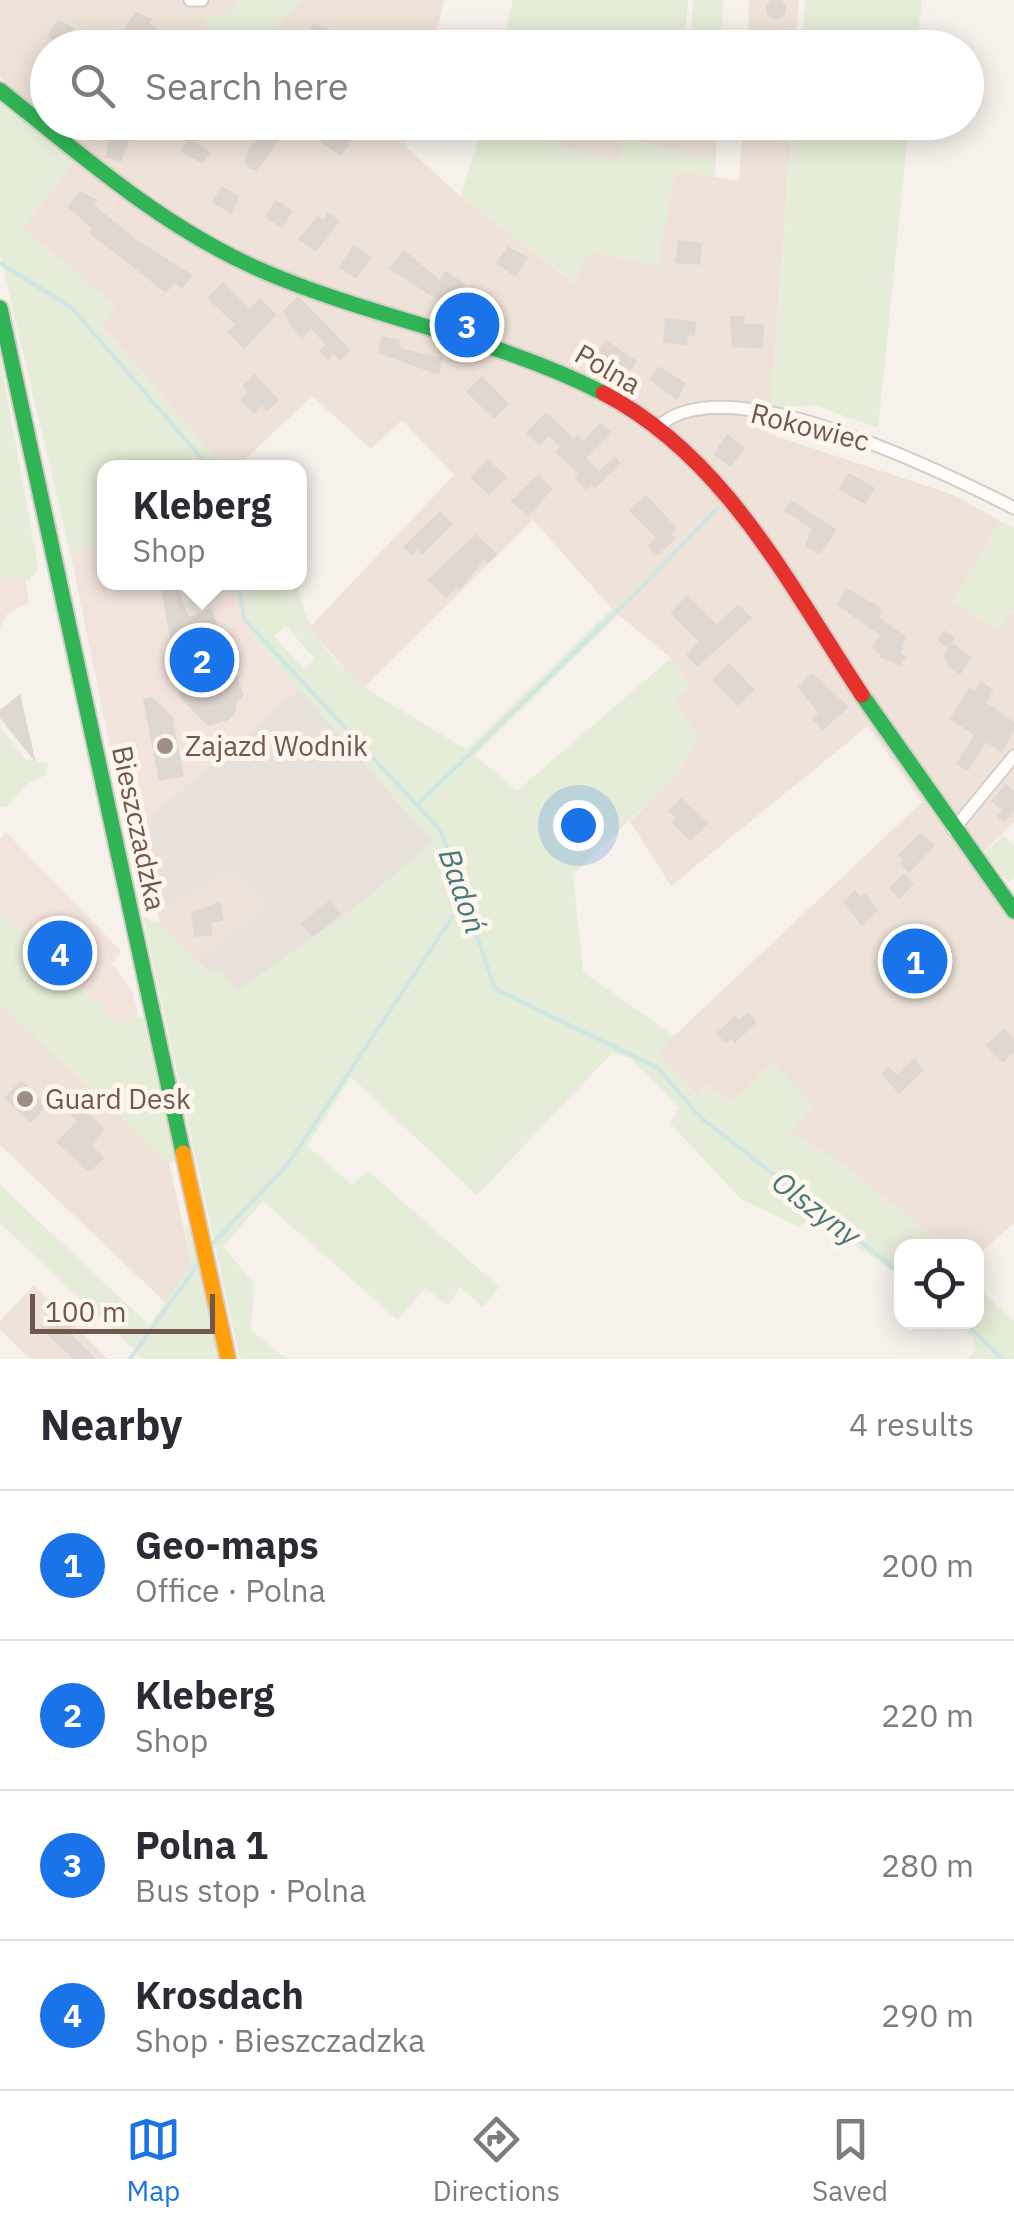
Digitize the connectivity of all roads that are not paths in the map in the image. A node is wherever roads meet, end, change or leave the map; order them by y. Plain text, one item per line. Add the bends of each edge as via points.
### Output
1 (190, 0) edge
2 (202, 0) edge
3 (0, 90) edge
4 (30, 116) edge
5 (59, 140) edge
6 (0, 308) edge
7 (658, 428) junction
8 (1014, 508) edge
9 (1014, 756) edge
10 (953, 830) junction
11 (1014, 911) edge
12 (228, 1359) edge

1 - 2 street
3 - 4 street, Polna
5 - 7 street, Polna via 199,242 322,291 534,356
6 - 12 street, Bieszczadzka
7 - 8 street, Rokowiec via 677,412 700,407 824,426 886,446
7 - 10 street, Polna via 759,533
9 - 10 street
10 - 11 street, Polna

